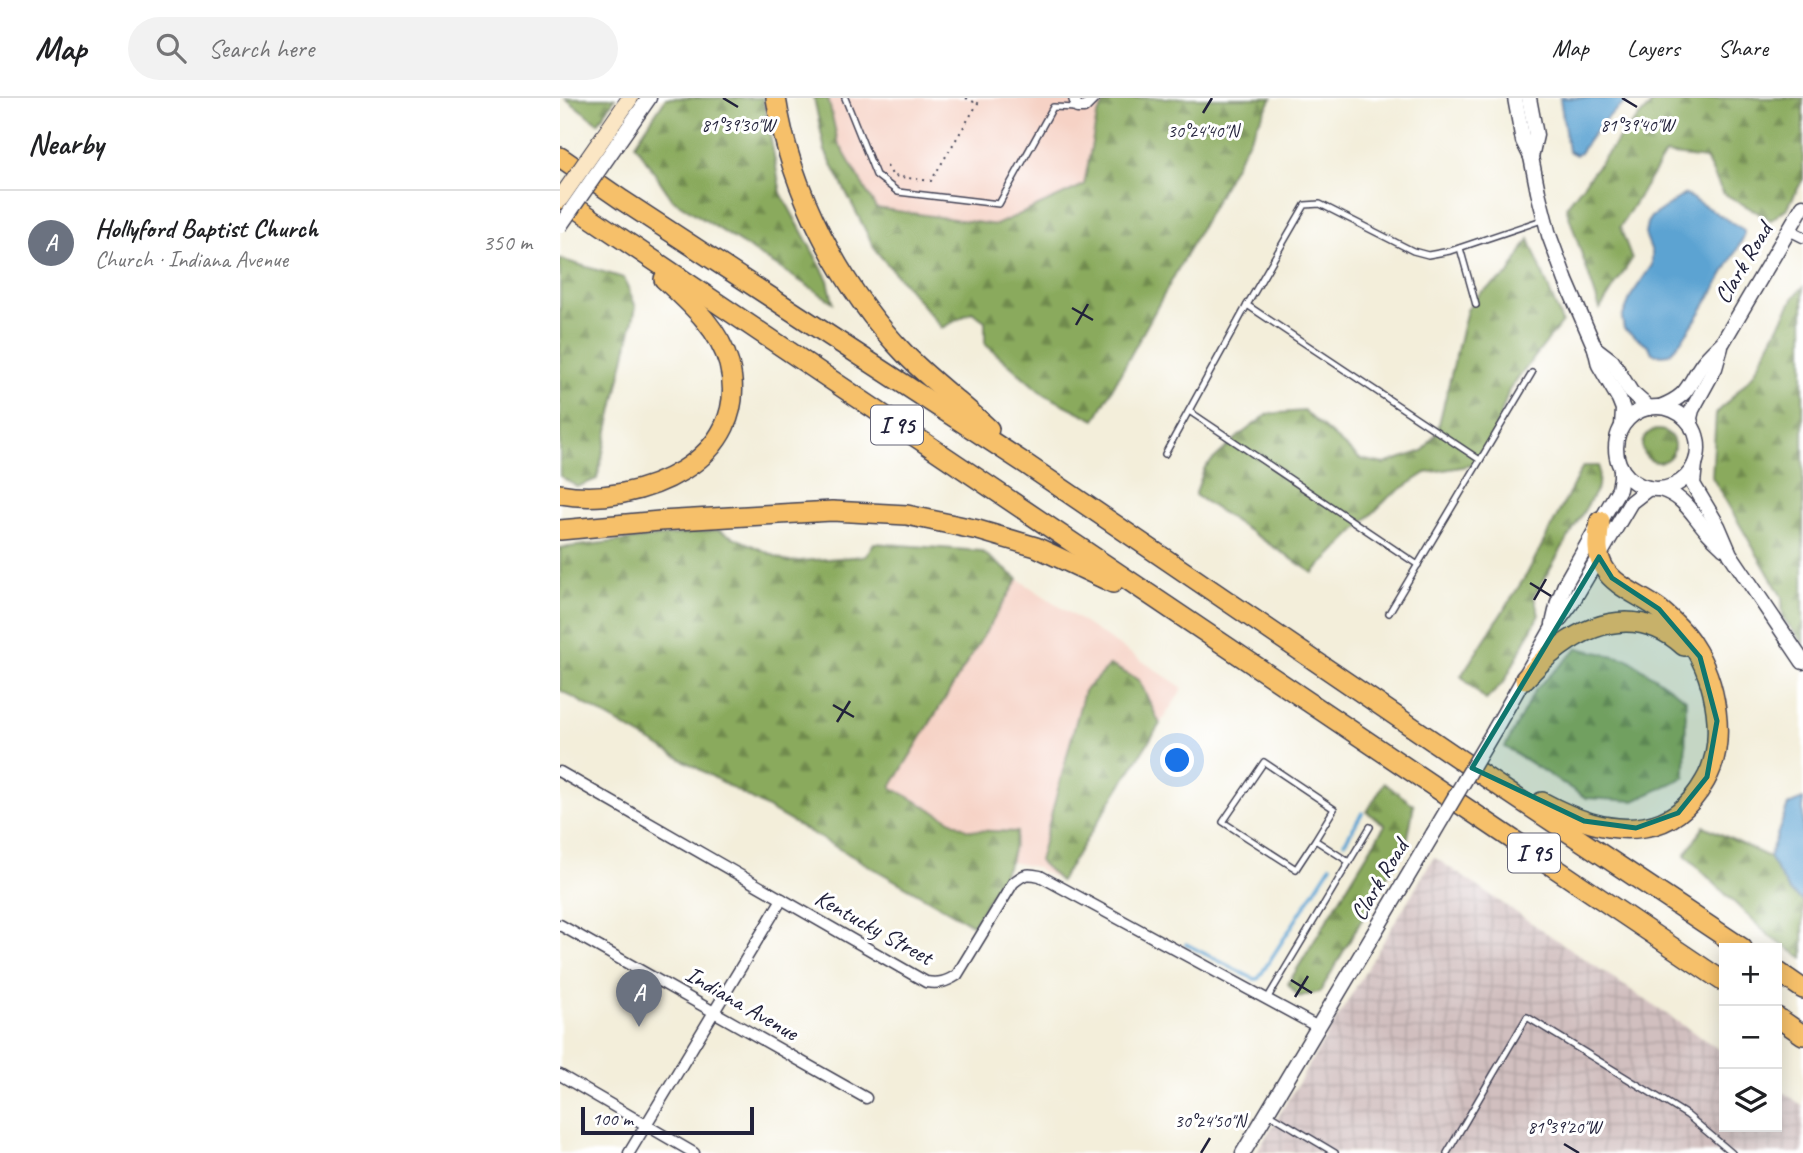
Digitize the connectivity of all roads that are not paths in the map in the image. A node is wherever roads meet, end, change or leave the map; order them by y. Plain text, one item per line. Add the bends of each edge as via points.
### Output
1 (630, 98) edge
2 (649, 98) edge
3 (776, 98) edge
4 (845, 98) edge
5 (1094, 98) edge
6 (1515, 98) edge
7 (1529, 98) edge
8 (1075, 103) edge
9 (560, 140) edge
10 (610, 140) junction
11 (560, 157) edge
12 (1531, 157) junction
13 (622, 200) junction
14 (564, 201) edge
15 (1803, 206) edge
16 (1545, 219) junction
17 (560, 226) edge
18 (1789, 230) junction
19 (1803, 237) edge
20 (623, 240) junction
21 (1460, 248) junction
22 (1247, 305) junction
23 (1476, 305) dead end
24 (1723, 342) junction
25 (1595, 348) junction
26 (1532, 373) dead end
27 (1655, 407) junction
28 (1189, 411) junction
29 (1622, 426) junction
30 (1692, 428) junction
31 (1165, 454) dead end
32 (1480, 460) junction
33 (1695, 462) junction
34 (1026, 464) junction
35 (1621, 468) junction
36 (1654, 488) junction
37 (560, 494) edge
38 (1600, 521) junction
39 (560, 530) edge
40 (1730, 554) junction
41 (1599, 557) junction
42 (1418, 565) junction
43 (1172, 610) junction
44 (1389, 613) dead end
45 (1552, 629) junction
46 (1803, 662) edge
47 (1707, 675) junction
48 (1525, 679) junction
49 (560, 772) edge
50 (1493, 782) junction
51 (1370, 827) dead end
52 (1315, 840) junction
53 (1349, 862) junction
54 (782, 899) junction
55 (560, 925) edge
56 (1734, 943) edge
57 (1782, 974) edge
58 (1719, 979) edge
59 (1803, 989) edge
60 (1267, 999) junction
61 (714, 1011) junction
62 (1782, 1020) edge
63 (1318, 1027) junction
64 (1803, 1035) edge
65 (560, 1075) edge
66 (866, 1098) dead end
67 (1267, 1112) junction
68 (646, 1125) junction
69 (629, 1153) edge
70 (694, 1153) edge
71 (1243, 1153) edge
72 (1335, 1153) edge
73 (1447, 1153) edge
74 (1732, 1153) edge

1 - 10 main road
2 - 10 street
3 - 34 highway via 804,197 857,295 904,353
4 - 8 lane via 876,175 898,192 999,204 1053,107
5 - 8 street via 1084,108
6 - 12 street via 1523,141
7 - 12 street via 1536,135
9 - 13 highway
10 - 14 main road, bridge
10 - 17 street, bridge
11 - 13 highway, I 95
12 - 16 street
13 - 34 highway, I 95
14 - 20 highway, I 95
15 - 18 street, Clark Road
16 - 21 lane
16 - 25 street
18 - 19 street
18 - 24 street, Clark Road
20 - 37 highway via 699,312 717,337 729,366 726,419 703,456 669,478 606,496
20 - 43 highway, I 95
21 - 22 lane via 1428,255 1413,251 1320,204 1305,205
21 - 23 lane
22 - 28 lane
22 - 32 lane
24 - 27 street, Clark Road via 1704,361 1685,393
24 - 30 street, Clark Road via 1715,368 1692,410
25 - 27 street via 1612,361 1631,392
25 - 29 street via 1599,365 1619,399
26 - 32 lane
27 - 29 street via 1639,411
27 - 30 street via 1673,410
28 - 31 lane
28 - 42 lane
29 - 35 street via 1616,447
30 - 33 street
32 - 42 lane
33 - 36 street via 1681,480
33 - 40 street via 1693,484
34 - 50 highway, I 95
35 - 36 street via 1637,484
35 - 38 street, Clark Road via 1619,489
36 - 40 street via 1677,496
36 - 41 street, Clark Road via 1631,502
38 - 41 highway
38 - 45 street, Clark Road via 1566,582
39 - 43 highway via 832,511 906,515 1036,547
40 - 46 street
41 - 45 street, Clark Road
41 - 47 highway via 1612,578 1659,609 1691,641
42 - 44 lane
43 - 58 highway, I 95
45 - 48 street, Clark Road
47 - 48 highway via 1674,637 1655,627 1616,622 1567,641
47 - 50 highway via 1717,721 1714,762 1688,804 1663,822 1636,828 1604,827
48 - 63 street, Clark Road, bridge
49 - 54 street, Kentucky Street
50 - 56 highway, I 95
51 - 53 lane
52 - 52 lane via 1334,809 1264,762 1223,822 1296,869
52 - 53 lane
53 - 60 lane
54 - 60 street, Kentucky Street via 926,982 939,984 957,975 1013,883 1023,875 1040,876
54 - 61 street
55 - 61 street, Indiana Avenue
57 - 59 highway
60 - 63 street, Kentucky Street
61 - 66 street, Indiana Avenue
61 - 68 street
62 - 64 highway
63 - 67 street, Clark Road
65 - 68 street
67 - 71 street, Clark Road
67 - 72 lane
68 - 69 street
68 - 70 street
73 - 74 lane via 1527,1017 1687,1115

